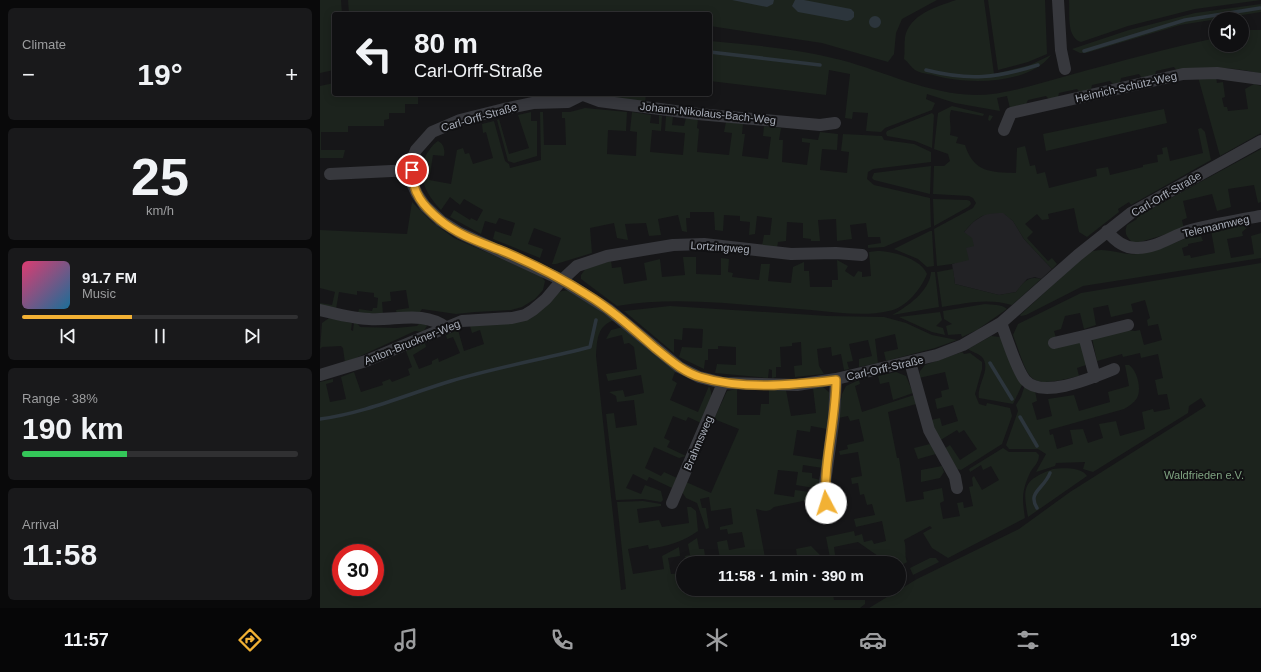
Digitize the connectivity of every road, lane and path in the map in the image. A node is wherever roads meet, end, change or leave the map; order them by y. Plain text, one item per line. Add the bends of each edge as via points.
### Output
1 (1058, 0) edge
2 (1065, 69) dead end
3 (1261, 79) edge
4 (580, 96) edge
5 (588, 96) edge
6 (835, 123) dead end
7 (1004, 130) dead end
8 (1261, 141) edge
9 (412, 170) junction
10 (330, 174) dead end
11 (1261, 216) edge
12 (1107, 231) junction
13 (862, 255) dead end
14 (562, 280) junction
15 (320, 310) edge
16 (1001, 323) junction
17 (1128, 325) dead end
18 (447, 328) junction
19 (1084, 336) junction
20 (1054, 343) dead end
21 (910, 362) junction
22 (1114, 368) dead end
23 (320, 375) edge
24 (1095, 377) junction
25 (836, 380) junction
26 (723, 383) junction
27 (957, 488) dead end
28 (672, 503) dead end
29 (828, 514) dead end

1 - 2 street via 1061,50
3 - 7 street, Heinrich-Schütz-Weg via 1217,73 1183,74 1011,113
4 - 9 street, Carl-Orff-Straße via 568,102 504,109 443,126 432,132 416,150
5 - 6 street, Johann-Nikolaus-Bach-Weg via 599,101 698,114 820,125
8 - 12 street, Carl-Orff-Straße via 1131,213
9 - 10 street
9 - 14 street, Carl-Orff-Straße via 412,183 417,194 425,206 442,221 460,233
11 - 12 street, Telemannweg via 1190,230 1138,248 1124,246
12 - 16 street, Carl-Orff-Straße
13 - 14 street, Lortzingweg via 791,254 704,244 673,245 595,259 577,266
14 - 18 street, Anton-Bruckner-Weg via 546,299 525,314 512,318 462,321
14 - 26 street, Carl-Orff-Straße via 608,309 679,367 699,377
15 - 18 street via 368,319 420,316 439,322
16 - 21 street, Carl-Orff-Straße via 963,345
16 - 24 street via 1022,376 1034,387 1045,389
17 - 19 street
18 - 23 street, Anton-Bruckner-Weg via 366,361
19 - 20 street
19 - 24 street
21 - 25 street, Carl-Orff-Straße
21 - 27 street via 929,430 955,477
22 - 24 street
25 - 26 street, Carl-Orff-Straße via 797,384
25 - 29 street via 825,483
26 - 28 street, Brahmsweg

